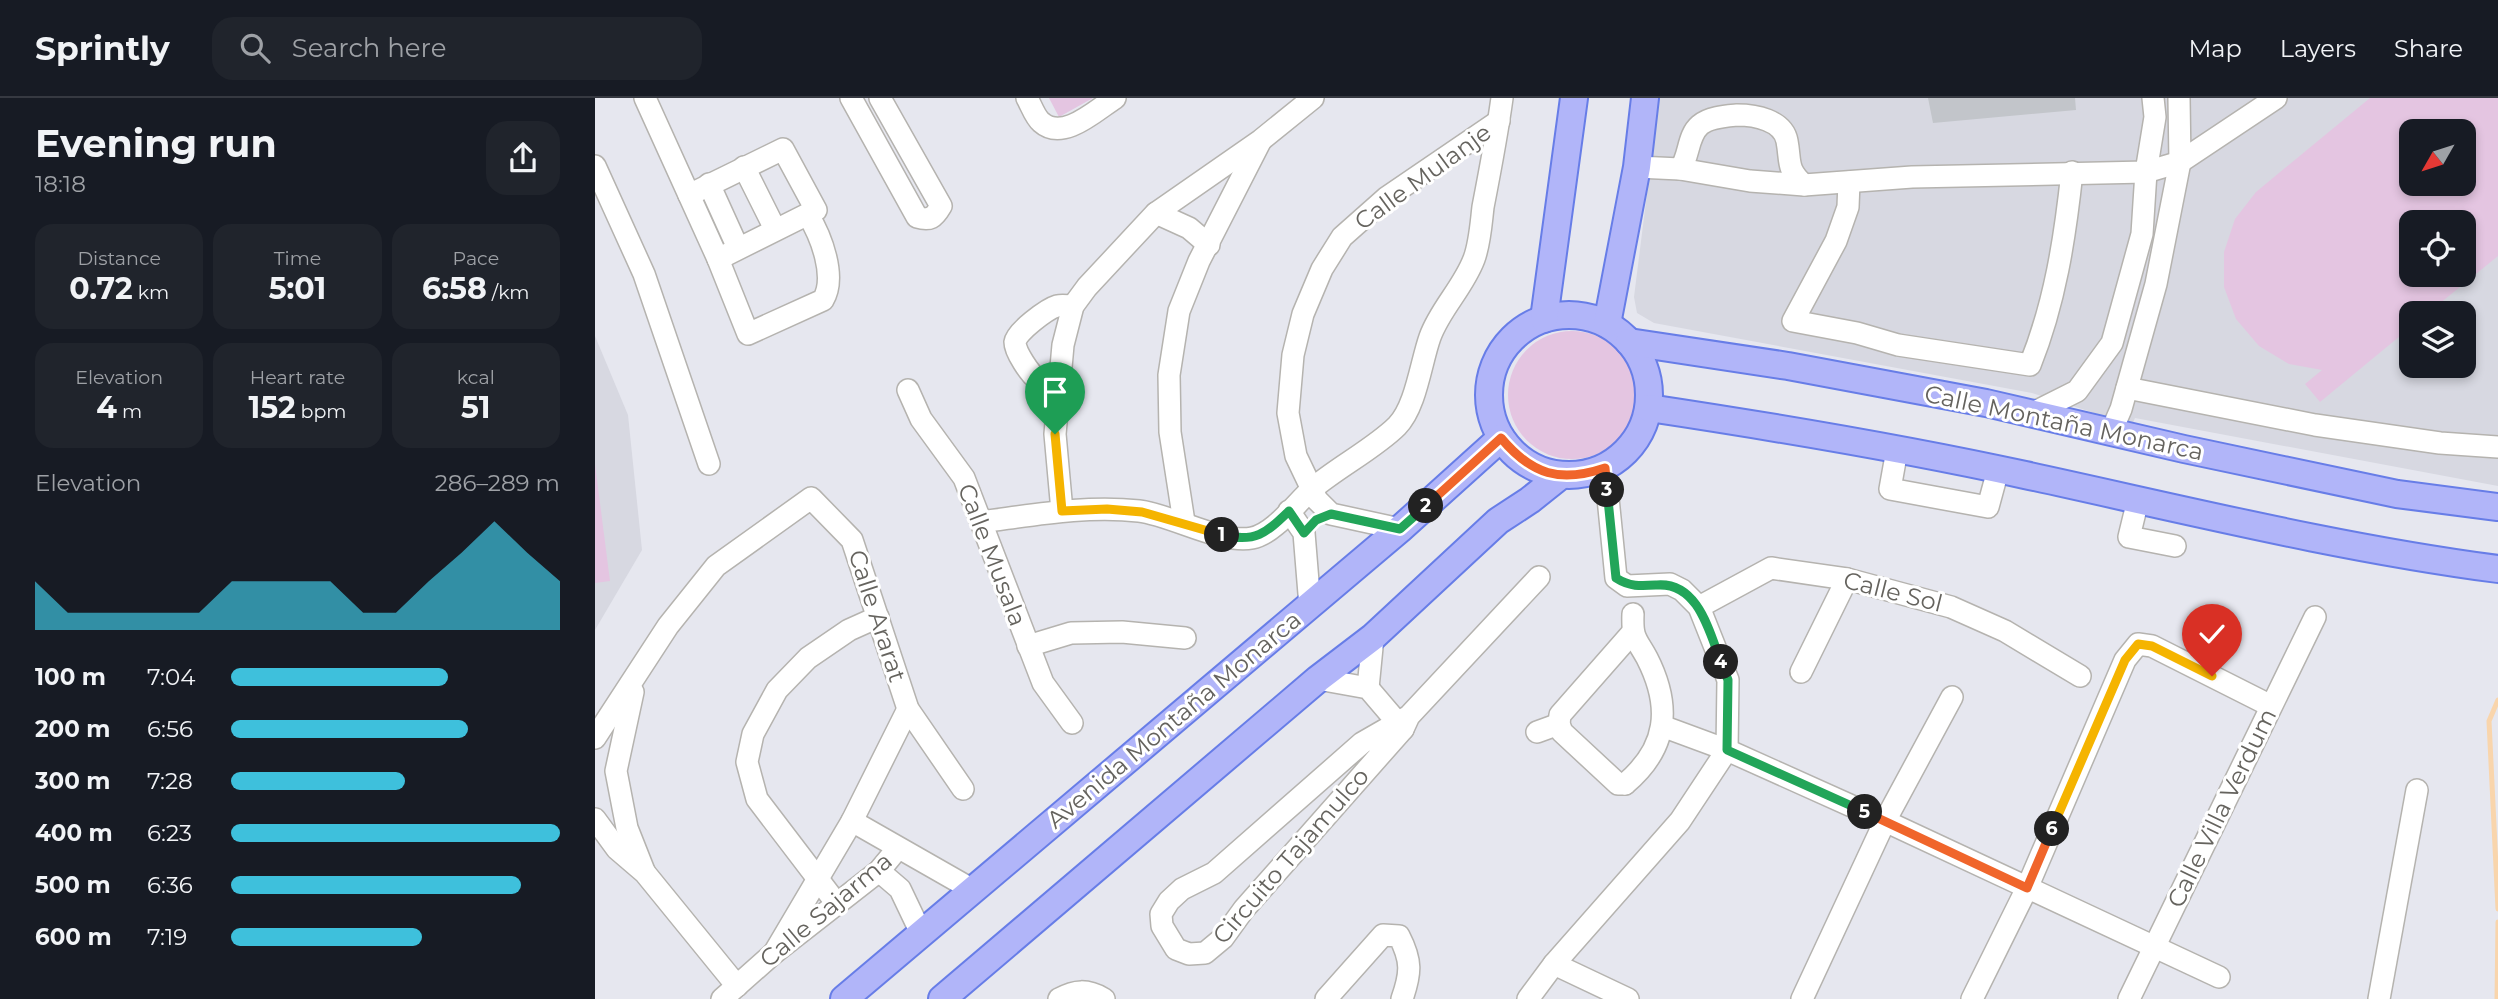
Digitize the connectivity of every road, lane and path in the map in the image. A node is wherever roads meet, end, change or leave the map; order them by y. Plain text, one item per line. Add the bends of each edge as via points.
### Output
1 (645, 98) edge
2 (851, 98) edge
3 (880, 98) edge
4 (1027, 98) edge
5 (1115, 98) edge
6 (1313, 98) edge
7 (1502, 98) edge
8 (1574, 98) edge
9 (1645, 98) edge
10 (2153, 98) edge
11 (2179, 98) edge
12 (2276, 98) edge
13 (1735, 107) edge
14 (1499, 121) junction
15 (1261, 140) junction
16 (1788, 162) junction
17 (2180, 162) junction
18 (595, 166) edge
19 (744, 167) junction
20 (1637, 167) junction
21 (1680, 169) junction
22 (2072, 172) junction
23 (2146, 172) junction
24 (1750, 181) junction
25 (1849, 182) junction
26 (709, 184) junction
27 (1804, 185) junction
28 (689, 195) junction
29 (1156, 213) junction
30 (808, 215) junction
31 (775, 229) junction
32 (1209, 245) junction
33 (738, 248) junction
34 (718, 259) junction
35 (1073, 306) junction
36 (1544, 318) junction
37 (1607, 324) junction
38 (1629, 342) junction
39 (1059, 386) junction
40 (2127, 388) junction
41 (908, 390) dead end
42 (1649, 408) junction
43 (2031, 414) junction
44 (2111, 432) junction
45 (1501, 438) junction
46 (2498, 447) edge
47 (1897, 450) junction
48 (709, 464) dead end
49 (1605, 468) junction
50 (1998, 470) junction
51 (1560, 476) junction
52 (1312, 489) junction
53 (2138, 500) junction
54 (2498, 508) edge
55 (1062, 511) junction
56 (1289, 511) junction
57 (1331, 514) junction
58 (981, 522) junction
59 (1184, 522) junction
60 (1400, 529) junction
61 (1304, 533) junction
62 (2175, 546) dead end
63 (2498, 569) edge
64 (1539, 577) dead end
65 (1847, 579) junction
66 (1310, 606) junction
67 (1699, 607) junction
68 (879, 617) junction
69 (2315, 617) dead end
70 (1373, 637) junction
71 (1185, 638) dead end
72 (1028, 646) junction
73 (1801, 672) dead end
74 (637, 676) junction
75 (2080, 676) dead end
76 (1318, 679) junction
77 (1368, 688) junction
78 (1952, 697) dead end
79 (2271, 706) junction
80 (908, 709) junction
81 (1403, 722) junction
82 (1072, 723) dead end
83 (1559, 724) junction
84 (1662, 726) junction
85 (1537, 732) dead end
86 (595, 738) edge
87 (1727, 750) junction
88 (963, 789) dead end
89 (2417, 790) dead end
90 (595, 819) edge
91 (852, 821) junction
92 (1885, 821) junction
93 (898, 848) junction
94 (924, 863) junction
95 (879, 871) junction
96 (645, 873) junction
97 (817, 877) junction
98 (2027, 888) junction
99 (900, 889) junction
100 (973, 890) junction
101 (837, 904) junction
102 (921, 933) junction
103 (2154, 946) junction
104 (774, 953) junction
105 (1554, 964) junction
106 (2219, 977) dead end
107 (730, 993) edge
108 (844, 999) edge
109 (941, 999) edge
110 (1059, 999) edge
111 (1104, 999) edge
112 (1327, 999) edge
113 (1402, 999) edge
114 (1528, 999) edge
115 (1628, 999) edge
116 (1802, 999) edge
117 (1972, 999) edge
118 (2129, 999) edge
119 (2379, 999) edge

1 - 28 street
2 - 3 street via 917,217 933,218 940,206
4 - 5 street via 1040,122 1065,129
6 - 15 street
7 - 14 street
8 - 36 main road
9 - 20 main road
10 - 23 street via 2155,117
11 - 17 street
12 - 17 street
13 - 16 street via 1777,125 1787,138
13 - 21 street via 1700,125
14 - 52 street via 1475,256 1431,335 1412,400 1399,425
14 - 52 street, Calle Mulanje via 1386,198 1342,237 1322,269 1303,314 1293,355 1288,413 1296,456
15 - 29 street
15 - 32 street
16 - 24 street
16 - 27 street
17 - 23 street
17 - 40 street via 2155,284
18 - 48 street via 644,274
19 - 26 street
19 - 30 street via 783,149 816,210
19 - 31 street
20 - 21 street
20 - 37 main road
21 - 24 street
22 - 23 street
22 - 25 street
22 - 25 street via 2052,298 2030,365 1898,345 1793,321 1836,241 1848,207
23 - 43 street via 2142,234 2112,343 2077,391
24 - 27 street
25 - 27 street
26 - 28 street
26 - 33 street
28 - 34 street
29 - 32 street via 1177,221
29 - 35 street
30 - 31 street
30 - 34 street via 818,231 830,281 823,300 748,334
31 - 33 street
32 - 59 street via 1179,311 1169,375 1170,432
33 - 34 street
35 - 39 street
35 - 39 street via 1048,310 1015,341 1034,376
36 - 37 main road via 1587,317
36 - 45 main road via 1522,329 1493,368 1491,415
37 - 38 main road
38 - 42 main road via 1646,373
38 - 43 main road, Calle Montaña Monarca via 1788,366
39 - 55 street via 1055,434
40 - 44 street
40 - 46 street via 2315,425
41 - 58 street, Calle Musala via 921,419 964,478
42 - 47 main road
42 - 49 main road via 1641,432 1626,453
43 - 44 main road, Calle Montaña Monarca
44 - 54 main road, Calle Montaña Monarca via 2397,494
45 - 51 main road via 1526,463
45 - 60 main road, Avenida Montaña Monarca
47 - 50 main road
47 - 50 street via 1890,489 1988,507
49 - 51 main road
49 - 67 street via 1616,578 1627,586 1670,584
50 - 53 main road
51 - 70 main road via 1498,521
52 - 56 street
52 - 57 street, Calle Mulanje
53 - 62 street via 2129,537
53 - 63 main road via 2404,556
55 - 58 street
55 - 59 street via 1142,512
56 - 59 street via 1268,531 1252,538 1218,534
56 - 61 street
57 - 60 street
57 - 61 street via 1316,520
58 - 72 street, Calle Musala
60 - 66 main road, Avenida Montaña Monarca
61 - 66 street
64 - 81 street, Circuito Tajamulco
65 - 67 street, Calle Sol via 1771,568
65 - 73 street
65 - 75 street, Calle Sol via 1951,607 2005,631
66 - 100 main road, Avenida Montaña Monarca
67 - 87 street via 1728,680
68 - 74 street, Calle Ararat via 852,540 811,498 716,566 668,626
68 - 80 street, Calle Ararat
68 - 97 street via 849,630 808,658 777,690 753,734 747,762 757,799
69 - 79 street, Calle Villa Verdum
70 - 76 main road
70 - 77 street
71 - 72 street via 1071,633
72 - 82 street, Calle Musala via 1043,683
74 - 86 street, Calle Ararat
74 - 96 street, Calle Ararat via 616,771 627,828
76 - 77 street
76 - 109 main road
77 - 81 street
78 - 92 street
79 - 98 street via 2152,646 2138,644 2125,660
79 - 103 street, Calle Villa Verdum
80 - 88 street, Calle Ararat
80 - 91 street, Calle Ararat
81 - 81 street, Circuito Tajamulco via 1362,743 1213,873 1182,888 1169,901 1161,914 1162,926 1177,949 1205,953 1223,938
83 - 84 street via 1625,793 1651,758
83 - 84 street via 1560,715 1632,623 1664,705
83 - 85 street
84 - 87 street
87 - 92 street
87 - 105 street via 1680,821
89 - 119 street
90 - 96 street, Calle Ararat via 617,849
91 - 93 street
91 - 97 street, Calle Ararat
92 - 98 street
92 - 116 street
93 - 94 street
93 - 95 street, Calle Sajarma
94 - 99 street
94 - 100 street
95 - 99 street
95 - 101 street, Calle Sajarma
96 - 107 street, Calle Ararat
97 - 101 street
97 - 104 street, Calle Ararat
98 - 103 street
98 - 117 street
99 - 102 street
100 - 102 main road, Avenida Montaña Monarca
101 - 104 street, Calle Sajarma
102 - 108 main road, Avenida Montaña Monarca
103 - 106 street
103 - 118 street, Calle Villa Verdum
104 - 107 street, Calle Sajarma
105 - 114 street
105 - 115 street
110 - 111 street via 1086,991
112 - 113 street via 1383,935 1399,936 1409,956

